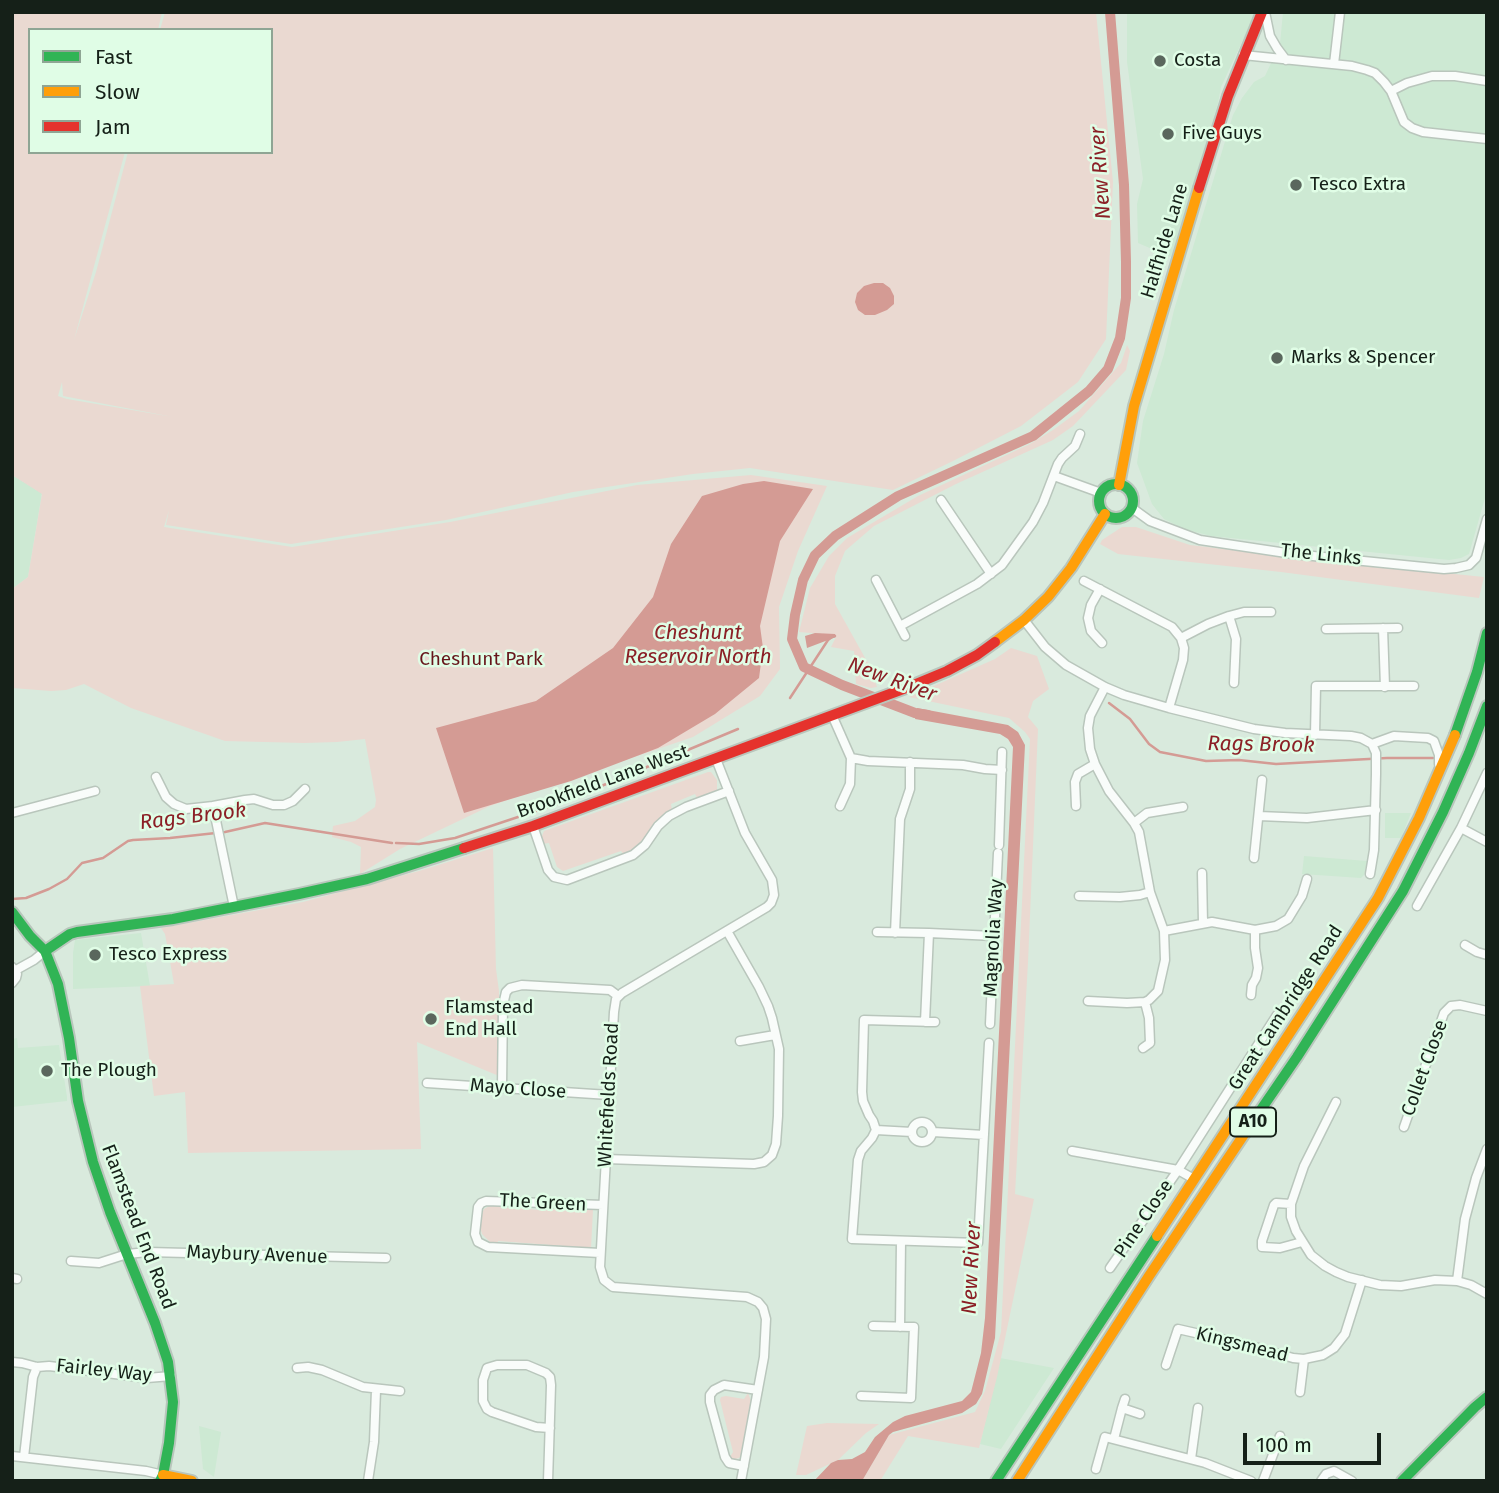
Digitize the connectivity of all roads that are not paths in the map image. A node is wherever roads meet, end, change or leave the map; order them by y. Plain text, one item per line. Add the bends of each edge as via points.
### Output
1 (1264, 12) edge
2 (1339, 12) edge
3 (1243, 55) junction
4 (1286, 60) junction
5 (1334, 64) junction
6 (1487, 80) edge
7 (1391, 91) junction
8 (1487, 139) edge
9 (1080, 433) dead end
10 (1054, 476) junction
11 (1119, 485) junction
12 (1101, 492) junction
13 (941, 500) dead end
14 (1132, 508) junction
15 (1105, 514) junction
16 (1487, 519) edge
17 (990, 574) junction
18 (876, 580) dead end
19 (1084, 581) dead end
20 (1100, 589) junction
21 (1271, 612) dead end
22 (1229, 616) junction
23 (1024, 620) junction
24 (900, 626) junction
25 (1383, 628) junction
26 (1398, 628) dead end
27 (1326, 629) dead end
28 (1487, 634) edge
29 (905, 636) dead end
30 (1181, 638) junction
31 (1102, 643) dead end
32 (1234, 683) dead end
33 (1414, 686) dead end
34 (1105, 687) junction
35 (1385, 687) junction
36 (1487, 706) edge
37 (1169, 708) junction
38 (832, 716) junction
39 (1315, 735) junction
40 (1372, 744) junction
41 (1003, 752) dead end
42 (851, 758) junction
43 (716, 759) junction
44 (910, 762) junction
45 (1095, 764) junction
46 (1002, 770) junction
47 (1439, 773) junction
48 (1487, 773) edge
49 (156, 777) dead end
50 (1262, 780) dead end
51 (305, 789) dead end
52 (95, 791) dead end
53 (729, 791) junction
54 (213, 806) junction
55 (840, 806) dead end
56 (1076, 806) dead end
57 (1183, 807) dead end
58 (1376, 810) junction
59 (12, 813) edge
60 (1259, 816) junction
61 (1134, 822) junction
62 (533, 826) junction
63 (1461, 828) junction
64 (1487, 842) edge
65 (1254, 858) dead end
66 (1202, 873) dead end
67 (1370, 874) dead end
68 (1307, 878) dead end
69 (1150, 892) junction
70 (1079, 896) dead end
71 (1417, 906) dead end
72 (234, 907) junction
73 (12, 912) edge
74 (1203, 923) junction
75 (1255, 930) junction
76 (727, 931) junction
77 (1164, 931) junction
78 (877, 932) dead end
79 (895, 933) junction
80 (929, 933) junction
81 (994, 936) junction
82 (1465, 945) dead end
83 (45, 951) junction
84 (1487, 954) edge
85 (14, 969) edge
86 (12, 982) edge
87 (1251, 995) dead end
88 (618, 996) junction
89 (1088, 1000) dead end
90 (1145, 1002) junction
91 (1487, 1011) edge
92 (1278, 1015) dead end
93 (925, 1022) junction
94 (935, 1022) dead end
95 (990, 1024) dead end
96 (775, 1035) junction
97 (740, 1041) dead end
98 (989, 1043) dead end
99 (1143, 1048) dead end
100 (427, 1083) dead end
101 (502, 1087) junction
102 (609, 1095) junction
103 (1336, 1102) dead end
104 (1404, 1126) dead end
105 (876, 1130) junction
106 (912, 1132) junction
107 (933, 1132) junction
108 (984, 1135) junction
109 (1487, 1149) edge
110 (1072, 1151) dead end
111 (606, 1159) junction
112 (1178, 1170) junction
113 (1194, 1179) junction
114 (1291, 1204) junction
115 (603, 1205) junction
116 (901, 1241) junction
117 (1302, 1242) junction
118 (600, 1253) junction
119 (127, 1254) junction
120 (386, 1258) dead end
121 (71, 1261) dead end
122 (1110, 1268) dead end
123 (1362, 1280) junction
124 (1457, 1280) junction
125 (1487, 1294) edge
126 (873, 1326) dead end
127 (901, 1326) junction
128 (1304, 1359) junction
129 (12, 1362) edge
130 (1166, 1365) dead end
131 (37, 1367) junction
132 (297, 1368) dead end
133 (171, 1376) junction
134 (376, 1390) junction
135 (400, 1391) dead end
136 (758, 1391) junction
137 (1300, 1392) dead end
138 (861, 1395) dead end
139 (1487, 1397) edge
140 (1125, 1399) dead end
141 (1122, 1408) junction
142 (1198, 1408) dead end
143 (1140, 1414) dead end
144 (550, 1428) junction
145 (1280, 1436) dead end
146 (1114, 1439) junction
147 (12, 1456) edge
148 (24, 1457) junction
149 (1191, 1459) junction
150 (744, 1466) junction
151 (1096, 1469) dead end
152 (161, 1478) edge
153 (192, 1481) edge
154 (368, 1481) edge
155 (548, 1481) edge
156 (741, 1481) edge
157 (996, 1481) edge
158 (1017, 1481) edge
159 (1251, 1481) edge
160 (1262, 1481) edge
161 (1321, 1481) edge
162 (1352, 1481) edge
163 (1402, 1481) edge

1 - 3 main road, Halfhide Lane
1 - 4 street via 1270,36
2 - 5 street
3 - 4 street
3 - 11 main road, Halfhide Lane via 1148,357
4 - 5 street
5 - 7 street via 1376,73
6 - 7 street via 1432,76
7 - 8 street via 1404,122 1412,128
9 - 10 street
10 - 12 street
10 - 17 street via 1033,522 1002,565
11 - 12 main road
11 - 14 main road via 1132,495
12 - 15 main road via 1099,504
13 - 17 street
14 - 15 main road via 1120,518
14 - 16 street, The Links via 1150,521 1200,540 1444,569 1469,565 1476,558
15 - 23 main road, Brookfield Lane West via 1071,568
17 - 24 street
18 - 24 street
19 - 20 street
20 - 30 street via 1172,627
20 - 31 street via 1088,618 1091,631
21 - 22 street
22 - 30 street
22 - 32 street via 1236,639
23 - 34 street via 1066,665
23 - 38 main road, Brookfield Lane West via 947,671
24 - 29 street
25 - 26 street
25 - 27 street
25 - 35 street
28 - 47 main road, Great Cambridge Road / A10
30 - 37 street via 1183,660
33 - 35 street
34 - 37 street
34 - 45 street via 1089,721
35 - 39 street via 1316,686
36 - 158 main road, Great Cambridge Road / A10 via 1403,891
37 - 39 street via 1254,729
38 - 42 street
38 - 43 main road, Brookfield Lane West
39 - 40 street via 1351,736
40 - 47 street via 1394,736 1428,738 1439,755
40 - 58 street
41 - 46 street, Magnolia Way
42 - 44 street
42 - 55 street via 850,784
43 - 53 street, Whitefields Road
43 - 62 main road, Brookfield Lane West
44 - 46 street
44 - 79 street via 910,789 900,819
45 - 56 street via 1076,777
45 - 61 street
46 - 81 street, Magnolia Way
47 - 113 main road, Great Cambridge Road / A10 via 1378,898
48 - 63 street
49 - 54 street via 174,804 186,809
50 - 60 street
51 - 54 street via 284,805 254,799
52 - 59 street
53 - 62 street via 669,816 633,855 567,880 557,879 548,870
53 - 76 street, Whitefields Road via 774,890 767,907
54 - 72 street
57 - 61 street via 1147,813
58 - 60 street via 1307,818
58 - 67 street
60 - 65 street
61 - 69 street
62 - 72 main road, Brookfield Lane West via 367,879
63 - 64 street
63 - 71 street
66 - 74 street
68 - 75 street via 1288,919
69 - 70 street
69 - 77 street
72 - 83 main road, Brookfield Lane West via 77,932
73 - 83 main road
74 - 75 street
74 - 77 street
75 - 87 street via 1258,968
76 - 88 street, Whitefields Road
76 - 96 street via 759,987
77 - 90 street via 1162,980 1156,994
78 - 79 street
79 - 80 street
80 - 81 street
80 - 93 street
81 - 95 street, Magnolia Way
82 - 84 street
83 - 85 street
83 - 119 main road, Flamstead End Road via 58,984 87,1142
85 - 86 street
88 - 101 street via 610,990 510,988 503,1005
88 - 102 street, Whitefields Road
89 - 90 street
90 - 99 street via 1150,1043
91 - 104 street, Collet Close via 1460,1005 1446,1011
92 - 112 street, Pine Close
93 - 94 street
93 - 105 street via 864,1020 862,1092
96 - 97 street
96 - 111 street via 779,1049 776,1143 764,1161
98 - 108 street
100 - 101 street, Mayo Close
101 - 102 street, Mayo Close
102 - 111 street, Whitefields Road
103 - 114 street
105 - 106 street
105 - 116 street via 858,1160 852,1239
106 - 107 street via 914,1139 924,1142
106 - 107 street via 915,1125 925,1122
107 - 108 street
108 - 116 street via 978,1243
109 - 124 street via 1465,1219
110 - 112 street, Pine Close
111 - 115 street, Whitefields Road
112 - 113 street, Pine Close
112 - 122 street, Pine Close
113 - 157 main road, Great Cambridge Road / A10
114 - 117 street
114 - 117 street via 1274,1205 1262,1247
115 - 118 street, Whitefields Road
115 - 118 street, The Green via 486,1201 478,1207 475,1234 478,1242 488,1247
116 - 127 street
117 - 123 street via 1325,1266
118 - 136 street, Whitefields Road via 601,1275 613,1287 747,1297 761,1304 766,1319
119 - 120 street, Maybury Avenue
119 - 121 street, Maybury Avenue via 99,1263
119 - 133 main road, Flamstead End Road
123 - 124 street via 1394,1286
123 - 128 street, Kingsmead via 1342,1340 1323,1355
124 - 125 street
126 - 127 street
127 - 138 street via 914,1327 911,1398
128 - 130 street, Kingsmead via 1178,1329
128 - 137 street, Kingsmead
129 - 131 street, Fairley Way
131 - 133 street, Fairley Way via 146,1378
131 - 148 street, Fairley Way
132 - 134 street via 322,1370
133 - 152 main road, Flamstead End Road via 169,1443
134 - 135 street
134 - 154 street
136 - 150 street, Whitefields Road
136 - 150 street via 724,1385 710,1398 725,1457
139 - 163 main road
140 - 141 street
141 - 143 street
141 - 146 street
142 - 149 street
144 - 144 street via 487,1409 483,1398 487,1368 521,1364 546,1373 551,1385
144 - 155 street
145 - 160 street
146 - 149 street
146 - 151 street via 1105,1437
147 - 148 street
148 - 152 street via 146,1471
149 - 159 street
150 - 156 street, Whitefields Road
152 - 153 main road
161 - 162 street via 1334,1471

